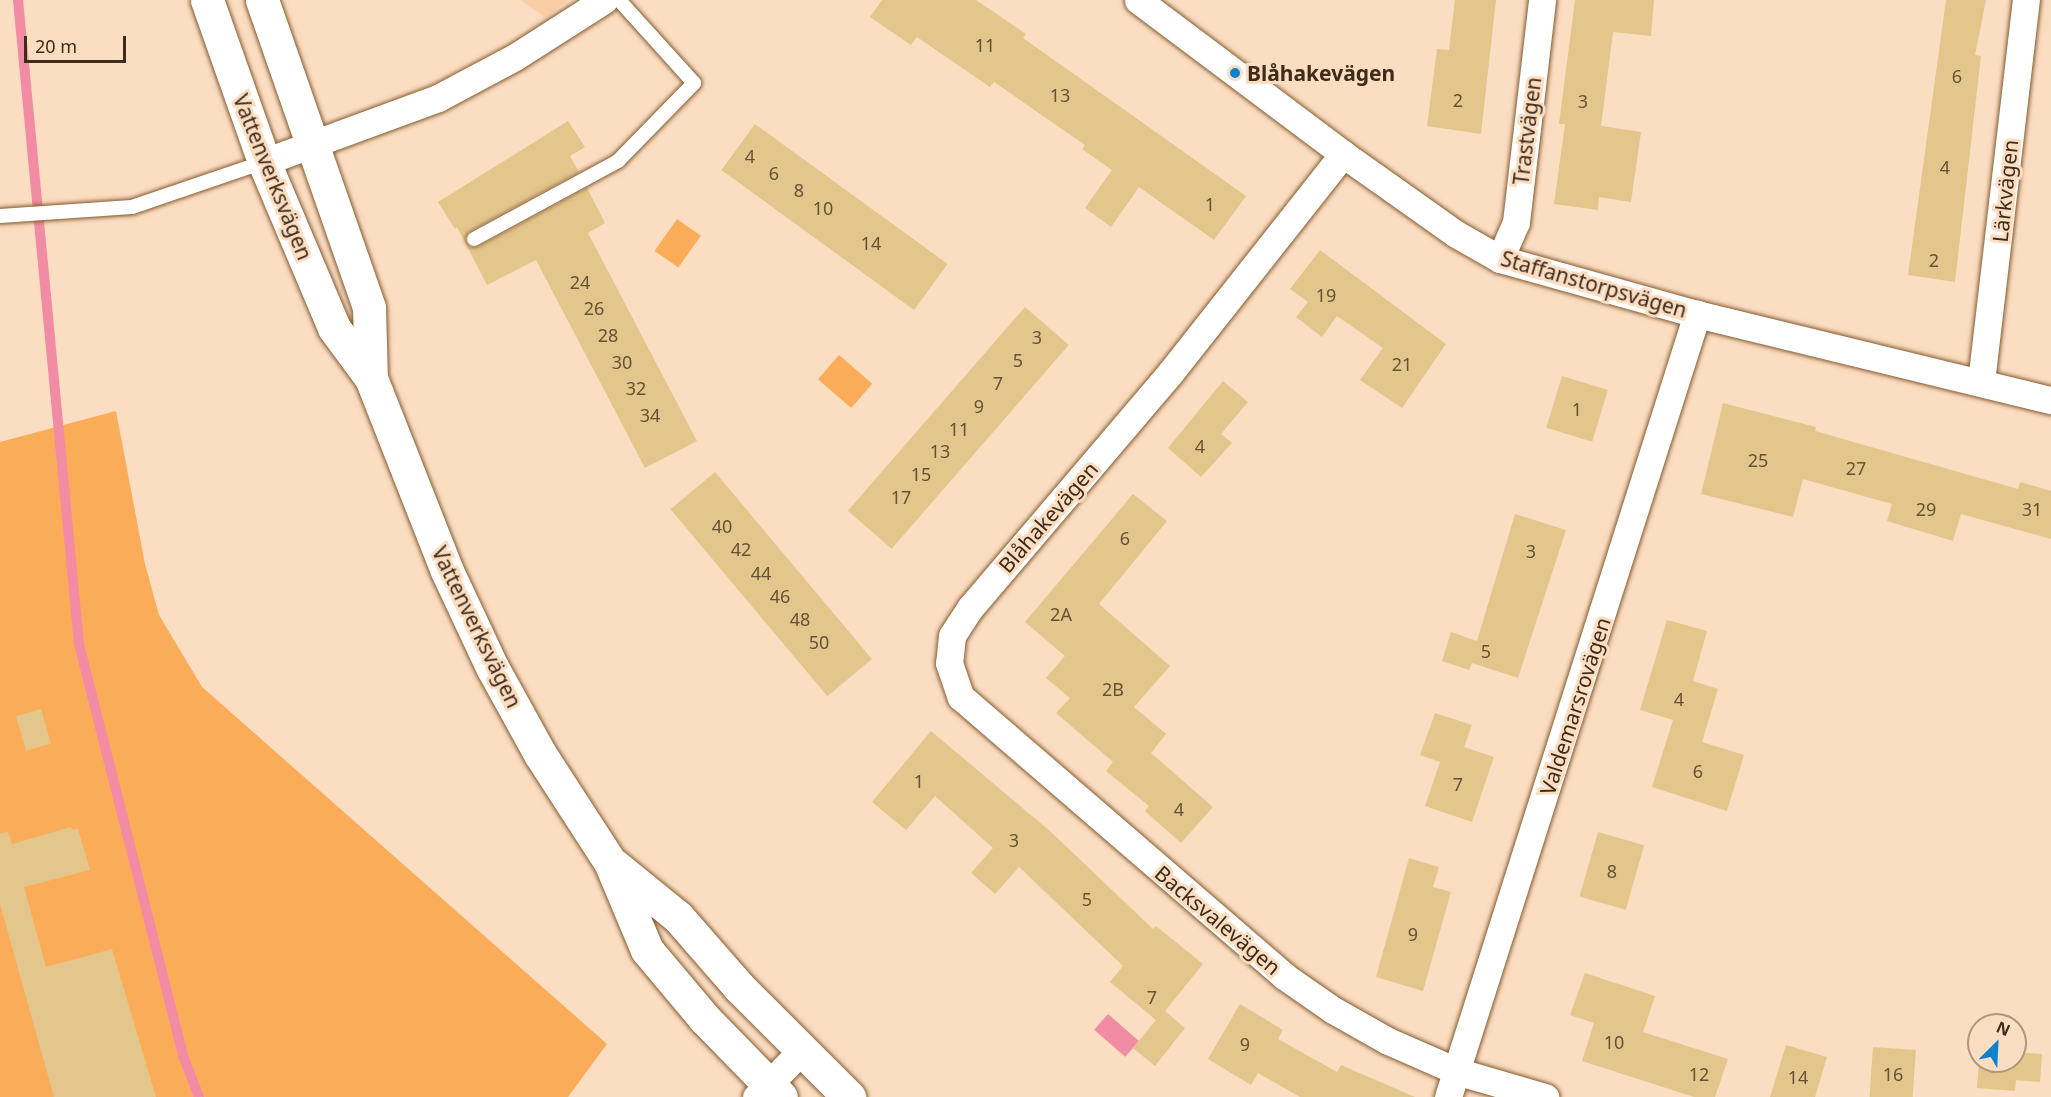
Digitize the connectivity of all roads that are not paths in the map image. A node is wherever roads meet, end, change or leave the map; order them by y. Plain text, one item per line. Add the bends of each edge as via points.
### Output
1 (207, 0) edge
2 (262, 0) edge
3 (604, 0) edge
4 (619, 0) edge
5 (1138, 0) edge
6 (1542, 0) edge
7 (2026, 0) edge
8 (313, 141) junction
9 (1343, 154) junction
10 (264, 162) junction
11 (0, 216) edge
12 (474, 239) dead end
13 (1500, 259) junction
14 (1697, 314) junction
15 (371, 378) junction
16 (1981, 382) junction
17 (2051, 400) edge
18 (949, 663) joint
19 (610, 862) junction
20 (802, 1050) junction
21 (1459, 1072) junction
22 (768, 1092) edge
23 (849, 1097) edge
24 (1448, 1097) edge
25 (1545, 1097) edge

1 - 10 street, Vattenverksvägen
2 - 8 street, Vattenverksvägen
3 - 8 street via 515,57 438,98
4 - 12 lane via 694,83 618,161
5 - 9 street, Staffanstorpsvägen
6 - 13 street, Trastvägen via 1516,222
7 - 16 street, Lärkvägen
8 - 10 street
8 - 15 street, Vattenverksvägen via 369,308
9 - 13 street, Staffanstorpsvägen via 1456,234
9 - 18 street, Blåhakevägen via 1158,388 970,608 952,636
10 - 11 lane via 132,207
10 - 15 street, Vattenverksvägen via 334,328
13 - 14 street, Staffanstorpsvägen
14 - 16 street, Staffanstorpsvägen
14 - 21 street, Valdemarsrovägen
15 - 19 street, Vattenverksvägen via 447,571 492,667 540,754
16 - 17 street, Staffanstorpsvägen
18 - 21 street, Backsvalevägen via 961,697 1245,944 1333,1010 1388,1041
19 - 20 street, Vattenverksvägen via 678,917 739,987
19 - 22 street, Vattenverksvägen via 647,950
20 - 22 street
20 - 23 street, Vattenverksvägen
21 - 24 street, Valdemarsrovägen
21 - 25 street, Backsvalevägen

